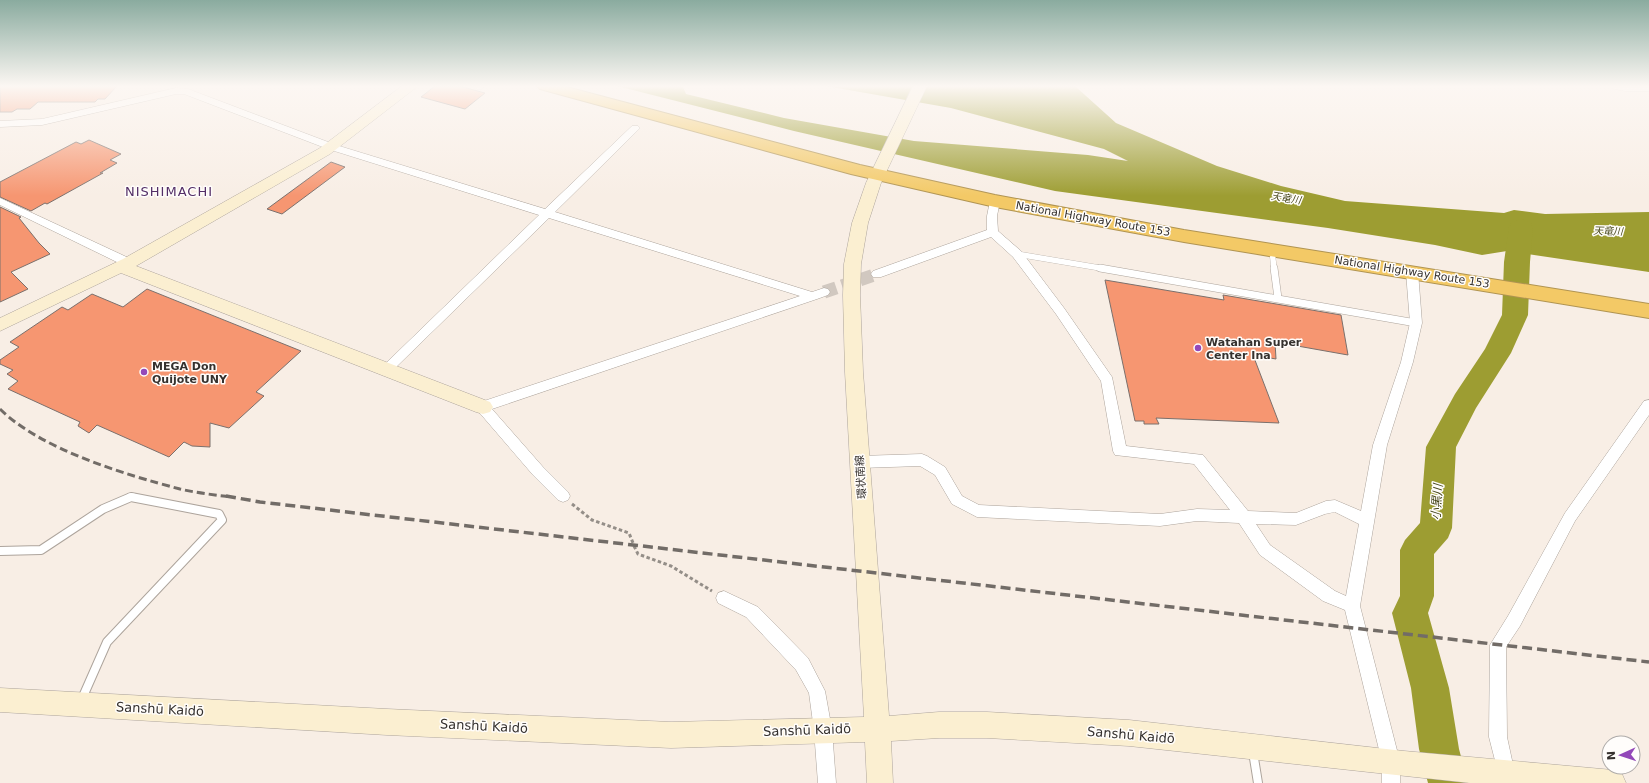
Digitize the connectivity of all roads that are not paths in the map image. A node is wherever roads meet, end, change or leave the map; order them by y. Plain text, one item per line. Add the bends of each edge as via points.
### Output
1 (31, 123) edge
2 (269, 123) edge
3 (363, 123) edge
4 (698, 123) edge
5 (902, 123) edge
6 (0, 124) edge
7 (635, 128) dead end
8 (332, 146) junction
9 (881, 166) junction
10 (995, 201) junction
11 (0, 202) edge
12 (546, 214) junction
13 (993, 232) junction
14 (1272, 250) junction
15 (1017, 254) junction
16 (125, 265) junction
17 (1412, 272) junction
18 (877, 274) tunnel mouth
19 (1278, 298) junction
20 (1649, 311) edge
21 (1416, 323) junction
22 (0, 325) edge
23 (386, 370) junction
24 (1649, 405) edge
25 (483, 407) junction
26 (860, 462) junction
27 (563, 496) road end
28 (1243, 516) junction
29 (1367, 520) junction
30 (0, 551) edge
31 (724, 598) road end
32 (1352, 606) junction
33 (0, 700) edge
34 (79, 705) junction
35 (878, 728) junction
36 (823, 730) junction
37 (1253, 747) junction
38 (1395, 770) edge
39 (1503, 777) edge
40 (827, 783) edge
41 (880, 783) edge
42 (1258, 783) edge
43 (1613, 783) edge

1 - 6 street
2 - 8 street
3 - 8 street
4 - 9 highway, National Highway Route 153
5 - 9 street, 環状南線
7 - 12 street
8 - 12 street
8 - 16 street
9 - 10 highway, National Highway Route 153
9 - 26 street, 環状南線 via 861,219 852,271 853,352
10 - 13 street via 992,216
10 - 14 highway, National Highway Route 153
11 - 16 street
12 - 23 street
12 - 25 street via 818,294
13 - 15 street
13 - 18 street
14 - 17 highway, National Highway Route 153
14 - 19 lane
15 - 19 lane
15 - 28 street via 1107,380 1120,451 1198,459
16 - 22 street
16 - 23 street
17 - 20 highway, National Highway Route 153
17 - 21 street
19 - 21 lane
21 - 29 street via 1407,362 1380,445
23 - 25 street
24 - 39 street via 1570,517 1514,621 1498,645 1498,737
25 - 27 street
26 - 28 street via 922,460 940,471 957,500 977,510 1160,520 1197,515
26 - 35 street, 環状南線
28 - 29 street via 1296,519 1335,506
28 - 32 street via 1265,550 1329,596
29 - 32 street
30 - 34 lane via 41,550 103,509 131,498 219,514 222,520 107,642
31 - 36 street via 752,612 802,664 817,690
32 - 38 street
33 - 34 street, Sanshū Kaidō
34 - 36 street, Sanshū Kaidō via 671,736
35 - 36 street, Sanshū Kaidō
35 - 37 street, Sanshū Kaidō via 939,725 1129,733
35 - 41 street, 環状南線
36 - 40 street
37 - 38 street, Sanshū Kaidō
37 - 42 lane
38 - 39 street, Sanshū Kaidō
39 - 43 street, Sanshū Kaidō

